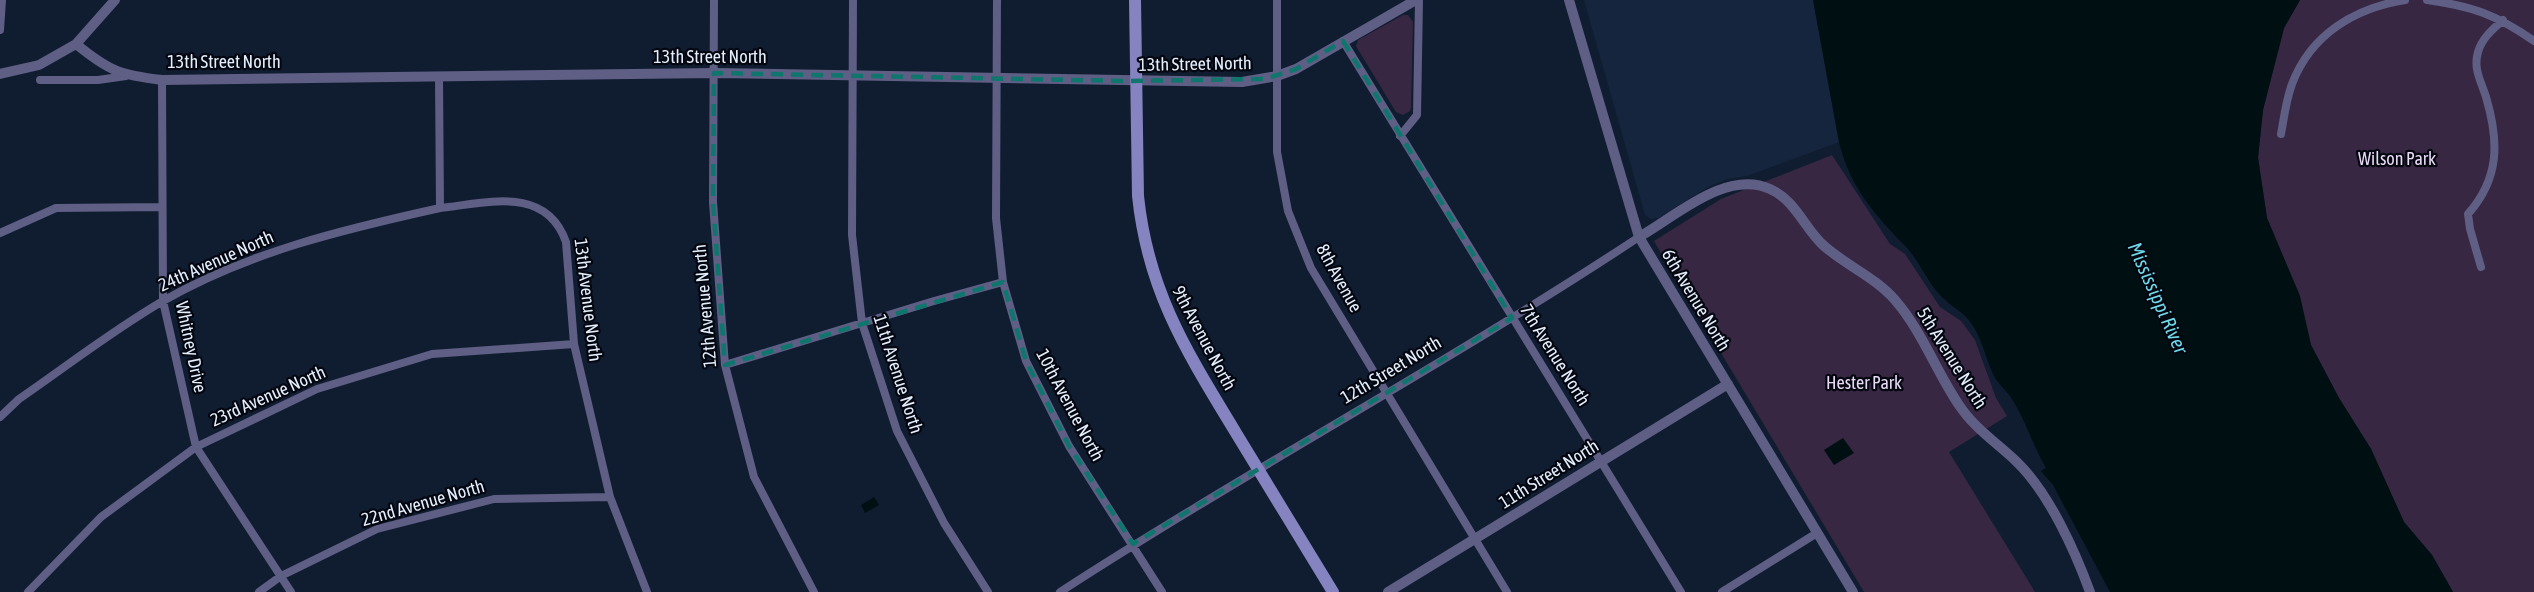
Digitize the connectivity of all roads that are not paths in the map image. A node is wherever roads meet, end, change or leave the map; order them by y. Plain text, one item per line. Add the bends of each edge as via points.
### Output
1 (2, 0) edge
2 (115, 0) edge
3 (714, 0) edge
4 (852, 0) edge
5 (997, 0) edge
6 (1135, 0) edge
7 (1277, 0) edge
8 (1418, 0) edge
9 (1569, 0) edge
10 (2405, 0) edge
11 (2427, 0) edge
12 (2503, 20) junction
13 (0, 30) edge
14 (2534, 40) edge
15 (1343, 41) junction
16 (76, 44) junction
17 (714, 73) junction
18 (0, 74) edge
19 (852, 74) junction
20 (126, 76) junction
21 (1277, 76) junction
22 (439, 77) junction
23 (998, 79) junction
24 (40, 80) dead end
25 (162, 80) junction
26 (1136, 81) junction
27 (2281, 134) dead end
28 (1400, 136) junction
29 (1743, 185) joint
30 (162, 207) junction
31 (440, 208) junction
32 (0, 233) edge
33 (1639, 237) junction
34 (2481, 267) dead end
35 (1003, 282) junction
36 (163, 301) junction
37 (1512, 318) junction
38 (862, 323) junction
39 (573, 344) junction
40 (725, 365) junction
41 (1728, 384) junction
42 (1386, 392) junction
43 (0, 417) edge
44 (196, 447) junction
45 (1602, 461) junction
46 (1258, 469) junction
47 (610, 497) junction
48 (1817, 533) junction
49 (1475, 539) junction
50 (1133, 544) junction
51 (281, 576) junction
52 (28, 592) edge
53 (259, 592) edge
54 (291, 592) edge
55 (647, 592) edge
56 (814, 592) edge
57 (988, 592) edge
58 (1060, 592) edge
59 (1162, 592) edge
60 (1334, 592) edge
61 (1388, 592) edge
62 (1507, 592) edge
63 (1681, 592) edge
64 (1722, 592) edge
65 (1853, 592) edge
66 (2090, 592) edge

1 - 13 street
2 - 16 street
3 - 17 street, 12th Avenue North
4 - 19 street, 11th Avenue North
5 - 23 street, 10th Avenue North
6 - 26 main road, 9th Avenue North
7 - 21 street, 8th Avenue
8 - 15 street, 13th Street North
8 - 28 street via 1417,115
9 - 33 street, 6th Avenue North
10 - 27 street via 2379,4 2342,21 2310,50 2292,85
11 - 12 street via 2467,6
12 - 14 street
12 - 34 street via 2484,38 2475,68 2494,129 2495,168 2486,190 2468,214
15 - 21 street, 13th Street North via 1318,58
15 - 28 street, 7th Avenue North
16 - 18 street via 39,66
16 - 20 street, 13th Street North via 102,65
17 - 19 street, 13th Street North
17 - 22 street, 13th Street North
17 - 40 street, 12th Avenue North via 713,202
19 - 23 street, 13th Street North
19 - 38 street, 11th Avenue North via 852,236
20 - 24 street
20 - 25 street, 13th Street North
21 - 26 street, 13th Street North via 1242,82
21 - 42 street, 8th Avenue via 1277,152 1288,211 1311,268
22 - 25 street, 13th Street North
22 - 31 street
23 - 26 street, 13th Street North
23 - 35 street, 10th Avenue North via 996,218
25 - 30 street, Whitney Drive
26 - 46 main road, 9th Avenue North via 1138,196 1154,280 1189,355
28 - 37 street, 7th Avenue North
29 - 33 street, 12th Street North via 1703,196
29 - 66 street, 5th Avenue North via 1770,188 1790,202 1822,244 1894,299 1914,325 1959,405 2037,486 2080,563
30 - 32 street via 56,208
30 - 36 street, Whitney Drive
31 - 36 street, 24th Avenue North via 305,241 233,267
31 - 39 street, 13th Avenue North via 510,201 530,204 548,213 560,226 566,242
33 - 37 street, 12th Street North
33 - 41 street, 6th Avenue North
35 - 38 street
35 - 50 street, 10th Avenue North via 1026,361 1069,446
36 - 43 street, 24th Avenue North via 19,399
36 - 44 street, Whitney Drive
37 - 42 street, 12th Street North
37 - 45 street, 7th Avenue North
38 - 40 street
38 - 57 street, 11th Avenue North via 897,431 944,522
39 - 44 street, 23rd Avenue North via 432,354 317,389
39 - 47 street, 13th Avenue North
40 - 56 street, 12th Avenue North via 754,477
41 - 45 street, 11th Street North
41 - 48 street, 6th Avenue North
42 - 46 street, 12th Street North
42 - 49 street, 8th Avenue
44 - 51 street, Whitney Drive
44 - 52 street, 23rd Avenue North via 101,517
45 - 49 street, 11th Street North
45 - 63 street, 7th Avenue North
46 - 50 street, 12th Street North
46 - 60 main road, 9th Avenue North
47 - 51 street, 22nd Avenue North via 494,499 377,529
47 - 55 street, 13th Avenue North
48 - 64 street
48 - 65 street, 6th Avenue North
49 - 61 street, 11th Street North
49 - 62 street, 8th Avenue
50 - 58 street, 12th Street North
50 - 59 street, 10th Avenue North
51 - 53 street, 22nd Avenue North
51 - 54 street, Whitney Drive

